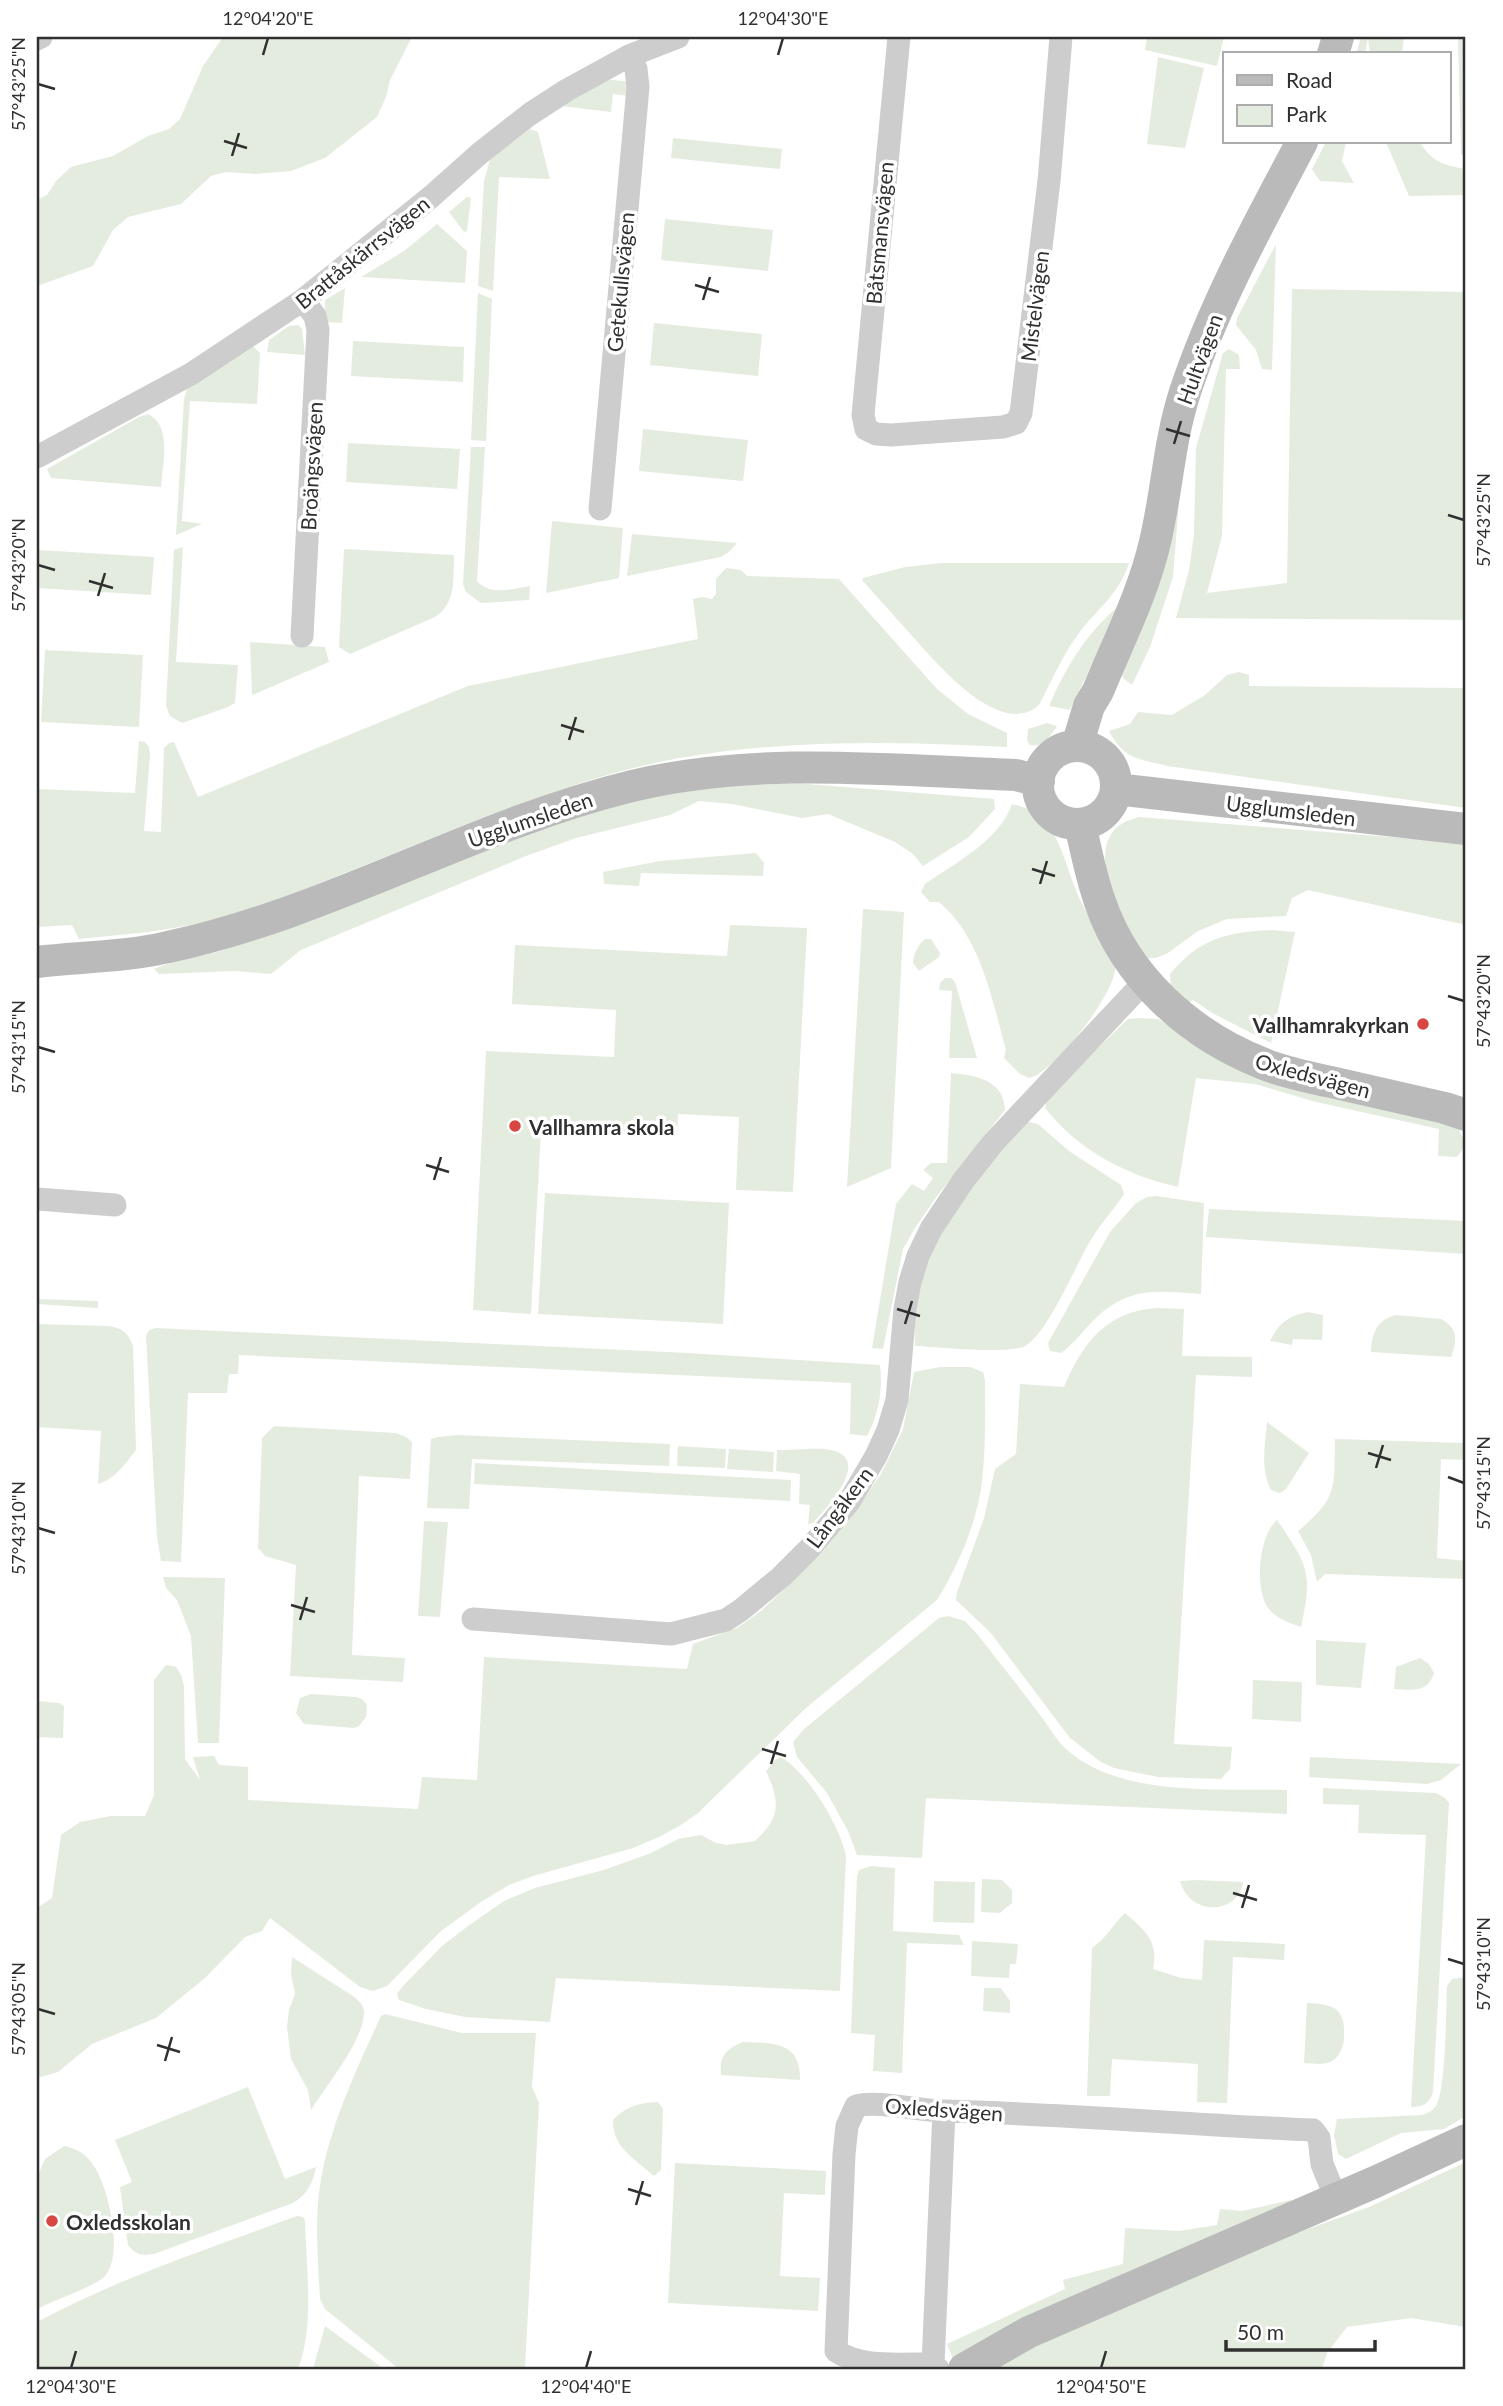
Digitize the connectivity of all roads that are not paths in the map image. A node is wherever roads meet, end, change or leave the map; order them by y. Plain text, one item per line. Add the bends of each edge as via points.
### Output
1 (678, 37) edge
2 (899, 37) edge
3 (1061, 37) edge
4 (629, 56) junction
5 (1300, 144) edge
6 (303, 300) junction
7 (866, 429) joint
8 (37, 457) edge
9 (600, 509) dead end
10 (302, 636) dead end
11 (1077, 746) junction
12 (1039, 781) junction
13 (1116, 789) junction
14 (1080, 824) junction
15 (1466, 829) edge
16 (37, 962) edge
17 (1144, 982) junction
18 (1466, 1115) edge
19 (37, 1199) edge
20 (115, 1205) dead end
21 (473, 1619) dead end
22 (944, 2111) junction
23 (1466, 2140) edge
24 (1336, 2199) junction
25 (936, 2367) edge
26 (964, 2369) edge

1 - 4 street, Brattåskärrsvägen
2 - 7 street, Båtsmansvägen via 863,415
3 - 7 street, Mistelvägen via 1021,414 1016,423 1003,427 891,435
4 - 6 street, Brattåskärrsvägen via 530,114
4 - 9 street, Getekullsvägen via 638,87
5 - 11 street, Hultvägen via 1229,283 1198,356 1175,430 1149,568 1089,706
6 - 8 street, Brattåskärrsvägen via 191,374
6 - 10 street, Broängsvägen via 315,316 318,330
11 - 12 street via 1052,756
11 - 13 street via 1106,759
12 - 14 street via 1048,810
12 - 16 street, Ugglumsleden via 1016,775 842,768 735,770 647,783 518,821 256,923 167,948
13 - 14 street via 1102,815
13 - 15 street, Ugglumsleden
14 - 17 street, Oxledsvägen via 1100,904
17 - 18 street, Oxledsvägen via 1199,1029 1266,1065
17 - 21 street, Långåkern via 993,1143 931,1229 910,1282 897,1400 877,1456 849,1502 781,1577 726,1620 671,1634
19 - 20 street
22 - 24 street, Oxledsvägen via 1313,2130
22 - 25 street
22 - 25 street, Oxledsvägen via 869,2102 852,2111 844,2154 836,2351 848,2359
23 - 24 street
24 - 26 street via 1029,2332

